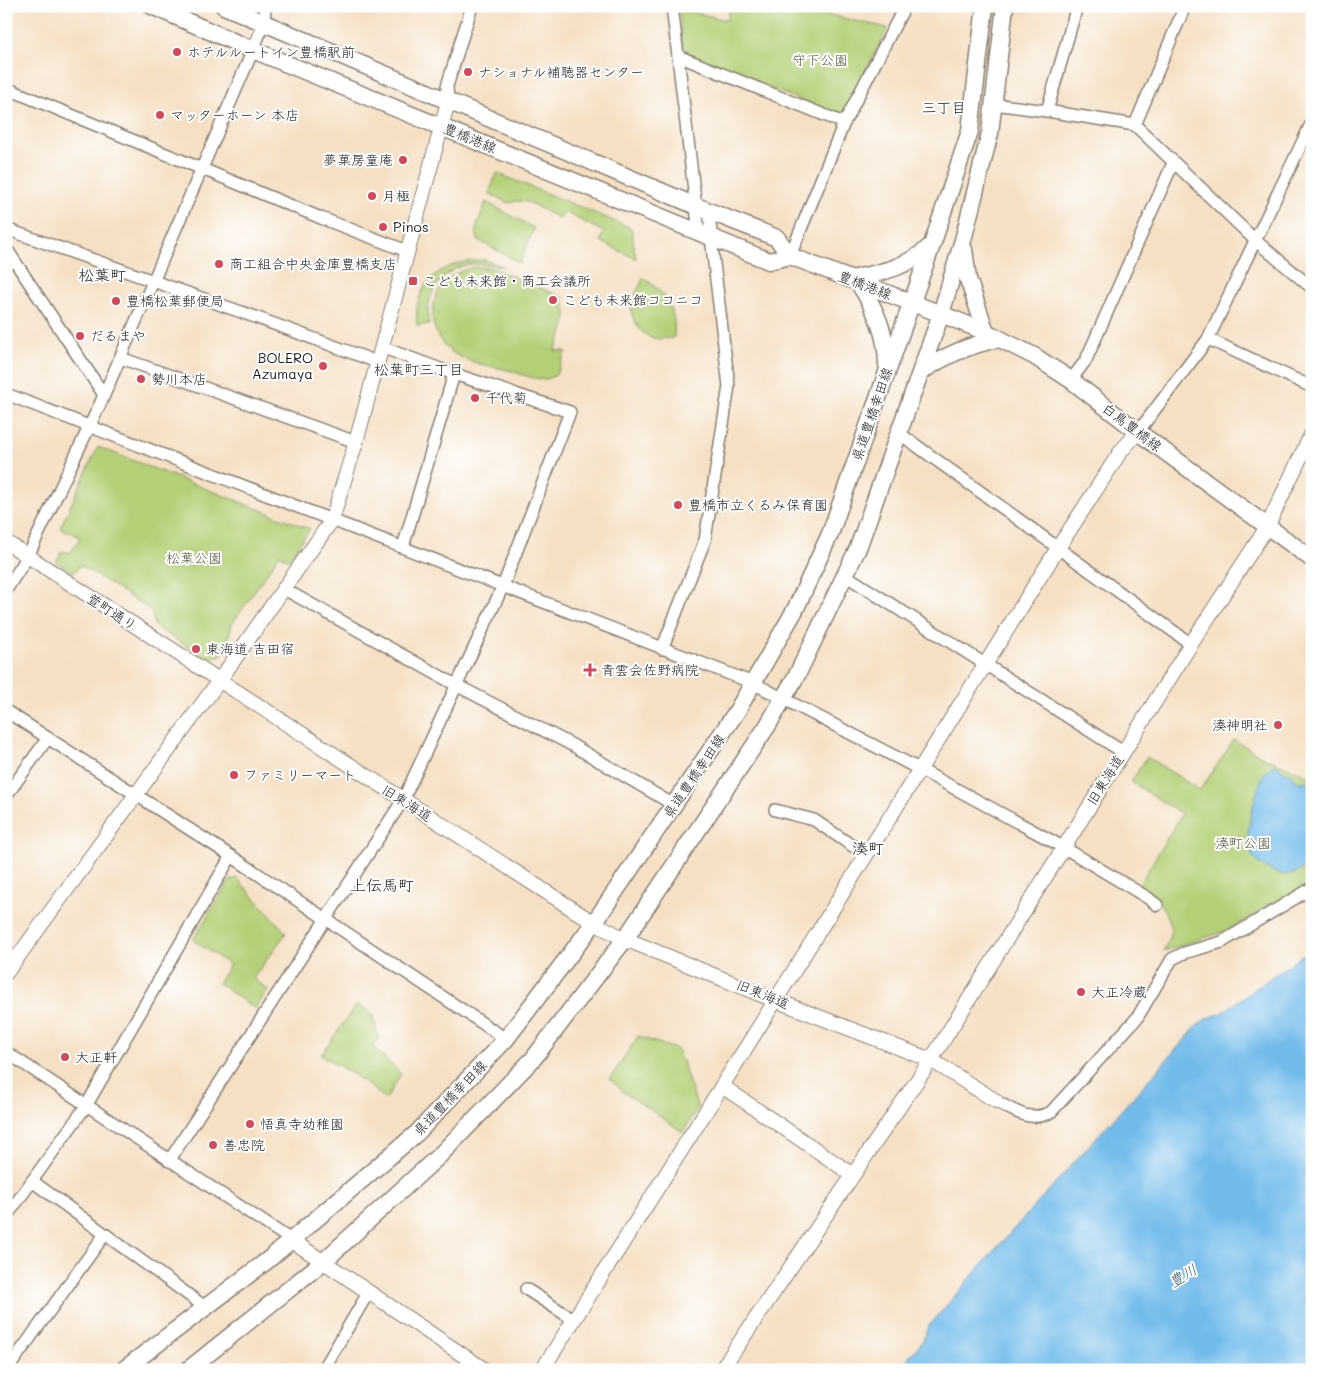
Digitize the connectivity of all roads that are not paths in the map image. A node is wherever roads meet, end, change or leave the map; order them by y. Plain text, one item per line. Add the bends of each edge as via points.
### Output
1 (152, 6) edge
2 (224, 6) edge
3 (265, 6) edge
4 (472, 6) edge
5 (672, 6) edge
6 (905, 6) edge
7 (985, 6) edge
8 (1005, 6) edge
9 (1077, 6) edge
10 (1185, 6) edge
11 (264, 23) junction
12 (253, 50) junction
13 (678, 56) junction
14 (6, 88) edge
15 (448, 102) junction
16 (994, 104) junction
17 (1047, 110) junction
18 (1312, 122) edge
19 (844, 123) junction
20 (1135, 125) junction
21 (441, 126) junction
22 (1173, 163) junction
23 (202, 168) junction
24 (702, 208) junction
25 (6, 230) edge
26 (705, 235) junction
27 (963, 240) junction
28 (1256, 242) junction
29 (932, 245) junction
30 (6, 248) edge
31 (407, 251) junction
32 (790, 256) junction
33 (154, 281) junction
34 (855, 281) junction
35 (1312, 288) edge
36 (912, 302) junction
37 (941, 314) junction
38 (992, 336) junction
39 (1208, 340) junction
40 (381, 348) junction
41 (121, 358) junction
42 (377, 362) junction
43 (886, 372) junction
44 (921, 372) junction
45 (454, 374) junction
46 (1071, 380) junction
47 (1312, 387) edge
48 (6, 394) edge
49 (104, 395) junction
50 (89, 427) junction
51 (1138, 432) junction
52 (899, 433) junction
53 (1312, 433) edge
54 (356, 442) junction
55 (332, 520) junction
56 (1267, 527) junction
57 (6, 542) edge
58 (403, 547) junction
59 (1058, 548) junction
60 (28, 556) junction
61 (1312, 559) edge
62 (845, 575) junction
63 (503, 586) junction
64 (284, 589) junction
65 (6, 590) edge
66 (1191, 644) junction
67 (662, 649) junction
68 (985, 664) junction
69 (219, 681) junction
70 (754, 683) junction
71 (456, 685) junction
72 (784, 699) junction
73 (6, 711) edge
74 (48, 738) junction
75 (1123, 752) junction
76 (919, 769) junction
77 (135, 795) junction
78 (6, 796) edge
79 (403, 800) junction
80 (674, 805) junction
81 (775, 810) dead end
82 (1063, 847) junction
83 (866, 854) junction
84 (231, 856) junction
85 (1312, 888) edge
86 (1157, 905) dead end
87 (324, 918) junction
88 (594, 923) junction
89 (625, 939) junction
90 (6, 973) edge
91 (775, 1000) junction
92 (506, 1039) junction
93 (6, 1052) edge
94 (931, 1060) junction
95 (722, 1086) junction
96 (996, 1101) joint
97 (86, 1106) junction
98 (169, 1161) junction
99 (853, 1175) junction
100 (32, 1181) junction
101 (6, 1217) edge
102 (105, 1234) junction
103 (291, 1240) junction
104 (324, 1261) junction
105 (526, 1289) dead end
106 (368, 1293) junction
107 (205, 1307) junction
108 (574, 1320) junction
109 (477, 1368) edge
110 (7, 1370) edge
111 (123, 1370) edge
112 (188, 1370) edge
113 (323, 1370) edge
114 (542, 1370) edge
115 (721, 1370) edge

1 - 12 main road, 豊橋港線
2 - 11 main road, 豊橋港線
3 - 11 street
4 - 15 street via 447,86
5 - 13 street
6 - 19 street
7 - 29 main road, 県道豊橋幸田線 via 970,132
8 - 16 main road
9 - 17 street
10 - 20 street
11 - 12 street
11 - 15 main road, 豊橋港線
12 - 21 main road, 豊橋港線
12 - 23 street
13 - 19 street
13 - 24 street
14 - 23 street
15 - 21 street
15 - 24 main road, 豊橋港線
16 - 17 street
16 - 27 main road via 990,133
17 - 20 street
18 - 28 street
19 - 32 street
20 - 22 street
21 - 26 main road, 豊橋港線
21 - 31 street
22 - 28 street
22 - 46 street via 1086,360
23 - 31 street
23 - 33 street
24 - 26 street
24 - 32 main road, 豊橋港線 via 778,238
25 - 33 street
26 - 32 main road, 豊橋港線 via 769,261
26 - 67 street via 729,386 705,540
27 - 37 main road
27 - 38 main road via 968,279
28 - 35 street
28 - 39 street
29 - 34 main road via 912,261
29 - 36 main road, 県道豊橋幸田線
30 - 49 street
31 - 40 street
32 - 34 main road, 豊橋港線
33 - 41 street
33 - 42 street
34 - 36 main road, 豊橋港線
34 - 43 main road via 879,320 886,349
36 - 37 main road, 豊橋港線
36 - 43 main road, 県道豊橋幸田線
37 - 38 main road, 白鳥豊橋線
37 - 44 main road
38 - 44 main road
38 - 46 main road, 白鳥豊橋線 via 1034,356
39 - 47 street
39 - 51 street
40 - 42 street
40 - 45 street
41 - 49 street
41 - 54 street
42 - 54 street
43 - 70 main road, 県道豊橋幸田線 via 830,534 795,610
44 - 52 main road
45 - 58 street
45 - 63 street via 570,412
46 - 51 main road, 白鳥豊橋線
48 - 50 street
49 - 50 street
50 - 55 street
50 - 60 street
51 - 56 main road, 白鳥豊橋線
51 - 59 street via 1121,451
52 - 59 street
52 - 62 main road via 858,548
53 - 56 street, 旧東海道
54 - 55 street
55 - 58 street
55 - 64 street
56 - 61 main road, 白鳥豊橋線
56 - 66 street, 旧東海道
57 - 60 street, 萱町通り
58 - 63 street
59 - 66 street
59 - 68 street
60 - 65 street
60 - 69 street, 萱町通り
62 - 68 street
62 - 72 main road
63 - 67 street
63 - 71 street
64 - 69 street
64 - 71 street
66 - 75 street, 旧東海道
67 - 70 street
68 - 75 street
68 - 76 street
69 - 77 street
69 - 79 street, 旧東海道
70 - 72 street
70 - 80 main road, 県道豊橋幸田線
71 - 79 street
71 - 80 street
72 - 76 street
72 - 89 main road
73 - 74 street
74 - 77 street
74 - 78 street
75 - 82 street, 旧東海道
76 - 82 street
76 - 83 street
77 - 84 street
77 - 90 street
79 - 87 street
79 - 88 street, 旧東海道
80 - 88 main road, 県道豊橋幸田線
81 - 83 street via 814,820
82 - 86 street
82 - 94 street, 旧東海道
83 - 91 street
84 - 87 street
84 - 97 street
85 - 96 street, 旧東海道 via 1222,942 1172,959 1138,1018 1051,1112 1033,1118
87 - 92 street
87 - 98 street
88 - 89 street, 旧東海道
88 - 92 main road, 県道豊橋幸田線
89 - 91 street, 旧東海道
89 - 104 main road via 533,1060 441,1154
91 - 94 street, 旧東海道
91 - 95 street
92 - 103 main road, 県道豊橋幸田線 via 417,1133
93 - 97 street
94 - 96 street, 旧東海道
94 - 99 street
95 - 99 street
95 - 108 street
97 - 98 street
97 - 100 street
98 - 103 street
99 - 115 street
100 - 101 street
100 - 102 street
102 - 107 street
102 - 110 street
103 - 104 street
103 - 107 main road, 県道豊橋幸田線
104 - 106 street
104 - 112 main road
105 - 108 street
106 - 109 street
106 - 113 street
107 - 111 main road, 県道豊橋幸田線
108 - 114 street

